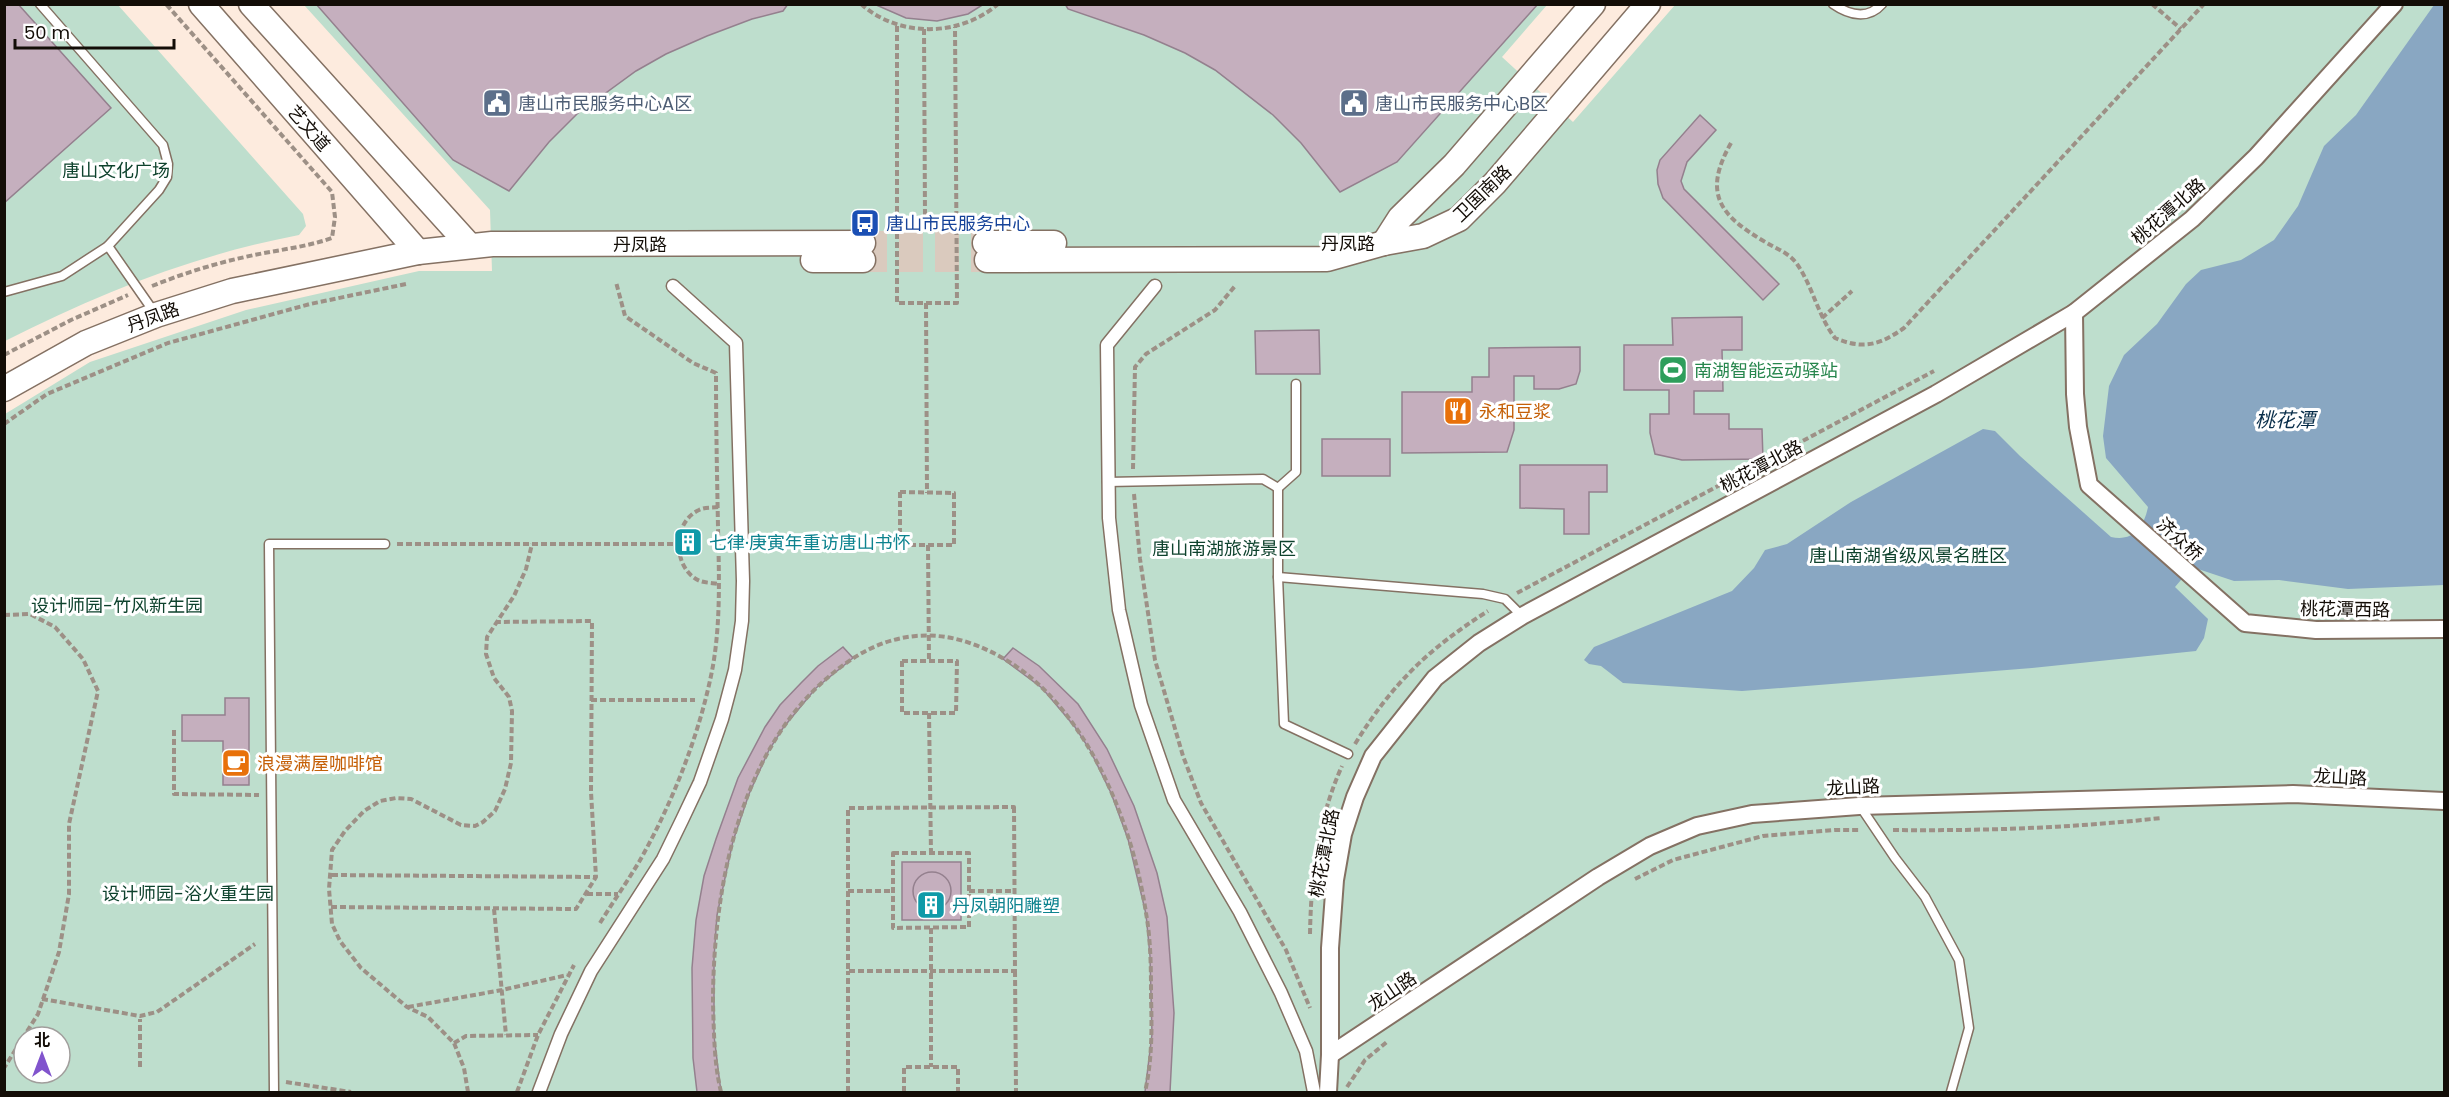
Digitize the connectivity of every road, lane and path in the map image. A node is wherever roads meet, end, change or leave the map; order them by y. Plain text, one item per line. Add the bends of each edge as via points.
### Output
1 (40, 4) edge
2 (166, 4) edge
3 (201, 4) edge
4 (251, 4) edge
5 (861, 4) edge
6 (998, 4) edge
7 (1593, 4) edge
8 (1648, 4) edge
9 (1833, 4) edge
10 (1882, 4) edge
11 (2152, 4) edge
12 (2204, 4) edge
13 (2394, 4) edge
14 (897, 26) junction
15 (955, 27) junction
16 (924, 29) junction
17 (2181, 29) junction
18 (1731, 143) dead end
19 (335, 217) dead end
20 (925, 217) dead end
21 (1384, 243) junction
22 (108, 246) junction
23 (470, 246) junction
24 (986, 251) tunnel mouth
25 (418, 252) junction
26 (616, 282) dead end
27 (406, 284) dead end
28 (673, 286) dead end
29 (1155, 286) dead end
30 (1235, 286) dead end
31 (1852, 291) dead end
32 (4, 292) edge
33 (926, 303) junction
34 (2074, 313) junction
35 (156, 315) junction
36 (1822, 318) junction
37 (1296, 384) dead end
38 (4, 389) edge
39 (4, 424) edge
40 (1133, 471) dead end
41 (1107, 482) junction
42 (1278, 488) junction
43 (1134, 491) dead end
44 (927, 493) junction
45 (718, 507) junction
46 (385, 544) joint
47 (532, 544) junction
48 (679, 544) junction
49 (928, 545) junction
50 (1278, 577) junction
51 (719, 584) junction
52 (4, 615) edge
53 (1522, 616) junction
54 (496, 622) junction
55 (2245, 623) joint
56 (2445, 629) edge
57 (929, 636) junction
58 (929, 661) junction
59 (591, 700) junction
60 (695, 700) dead end
61 (929, 713) junction
62 (174, 730) dead end
63 (1348, 754) dead end
64 (272, 795) junction
65 (2445, 801) edge
66 (1859, 806) junction
67 (930, 807) junction
68 (2168, 818) dead end
69 (1869, 830) dead end
70 (1892, 830) dead end
71 (931, 853) junction
72 (332, 875) junction
73 (596, 877) junction
74 (1633, 880) dead end
75 (848, 891) junction
76 (893, 891) junction
77 (969, 891) junction
78 (1014, 891) junction
79 (587, 894) junction
80 (618, 894) junction
81 (331, 907) junction
82 (494, 909) junction
83 (598, 925) dead end
84 (931, 928) junction
85 (255, 944) dead end
86 (579, 955) dead end
87 (1015, 970) junction
88 (848, 971) junction
89 (931, 971) junction
90 (567, 975) junction
91 (502, 990) junction
92 (41, 999) dead end
93 (407, 1007) junction
94 (1310, 1009) dead end
95 (140, 1019) dead end
96 (506, 1035) junction
97 (538, 1035) junction
98 (1393, 1037) dead end
99 (454, 1043) junction
100 (1330, 1055) junction
101 (140, 1067) dead end
102 (931, 1067) junction
103 (4, 1068) edge
104 (274, 1080) junction
105 (274, 1092) edge
106 (351, 1092) edge
107 (468, 1092) edge
108 (517, 1092) edge
109 (539, 1092) edge
110 (721, 1092) edge
111 (848, 1092) edge
112 (904, 1092) edge
113 (958, 1092) edge
114 (1016, 1092) edge
115 (1146, 1092) edge
116 (1314, 1092) edge
117 (1328, 1092) edge
118 (1344, 1092) edge
119 (1951, 1092) edge

1 - 22 lane via 163,145 167,177
2 - 19 path via 332,192
3 - 25 main road, 艺文道
4 - 23 main road
5 - 14 path
6 - 15 path via 987,14
7 - 21 main road via 1454,165 1400,218
8 - 21 main road, 卫国南路 via 1495,183 1459,219 1423,236
9 - 10 lane via 1845,13 1865,14
11 - 17 path
12 - 17 path
13 - 34 street, 桃花潭北路 via 2256,157 2192,219
14 - 16 path
14 - 33 path via 897,303
15 - 16 path
15 - 33 path via 957,303
16 - 20 path
17 - 36 path via 1904,328 1888,340 1859,345 1835,338
18 - 36 path via 1716,176 1719,201 1738,225 1797,264
21 - 24 main road, 丹凤路
22 - 32 lane via 62,276
22 - 35 lane
23 - 25 main road, 丹凤路
23 - 25 main road, 丹凤路 via 863,251 477,258
25 - 35 main road, 丹凤路 via 232,291
26 - 45 path via 625,316 693,363 716,373
27 - 39 path via 310,304 168,344 47,394
28 - 109 street via 736,344 744,581 735,670 696,791 663,859 591,971
29 - 41 street via 1107,345
30 - 40 path via 1215,309 1146,354 1135,366
31 - 36 path
33 - 44 path
34 - 53 street, 桃花潭北路 via 1936,394
34 - 55 street, 济众桥 via 2075,394 2089,485
35 - 38 main road, 丹凤路 via 86,343
37 - 42 lane via 1296,472
41 - 42 lane via 1263,479
41 - 116 street via 1119,610 1156,752 1174,800 1240,912 1281,993 1306,1051
42 - 50 lane
43 - 94 path via 1155,660 1183,756 1201,803 1286,950
44 - 49 path via 954,493 954,545
44 - 49 path via 900,492 900,545
45 - 48 path via 693,513 684,523
45 - 51 path
46 - 47 path
46 - 64 lane via 269,544
47 - 48 path
47 - 54 path via 514,596
48 - 51 path via 688,572 700,581
49 - 57 path
50 - 53 lane via 1483,594 1505,600
50 - 63 lane via 1284,724
51 - 80 path via 712,671 699,721 677,783 639,861
52 - 103 path via 30,614 56,627 83,659 98,691 69,824 69,894 59,952 38,1014
53 - 100 street, 桃花潭北路 via 1435,678 1368,766 1343,834 1335,880 1330,948
54 - 59 path via 592,621
54 - 72 path via 487,637 486,654 494,678 509,697 512,711 511,763 495,811 475,826 461,825 411,799 380,801 364,811 332,850
55 - 56 street, 桃花潭西路 via 2316,630
57 - 58 path
57 - 110 path via 893,640 870,648 839,668 783,728 769,750 733,841 717,915 714,1036
57 - 115 path via 945,636 989,650 1042,688 1076,727 1111,793 1128,839 1146,914 1152,1034
58 - 61 path via 902,661 902,713
58 - 61 path via 957,661 956,713
59 - 60 path
59 - 73 path
61 - 67 path
62 - 64 path via 174,794
64 - 104 lane
65 - 66 street, 龙山路 via 2294,794
66 - 100 street, 龙山路 via 1752,814 1697,826 1650,846
66 - 119 lane via 1925,897 1959,960 1969,1028
67 - 71 path
67 - 75 path via 848,808
67 - 78 path via 1014,807
68 - 70 path via 1983,831
69 - 74 path via 1764,836 1673,860
71 - 76 path via 893,853
71 - 77 path via 969,853
72 - 73 path
72 - 81 path
73 - 79 path
75 - 76 path
75 - 88 path
76 - 84 path via 893,928
77 - 78 path
77 - 84 path via 969,927
78 - 87 path
79 - 80 path
79 - 82 path via 576,909
80 - 83 path
81 - 82 path
81 - 93 path via 332,924 340,941 361,968
82 - 91 path
84 - 89 path
85 - 92 path via 157,1012 140,1016
86 - 90 path
87 - 89 path
87 - 114 path
88 - 89 path
88 - 111 path
89 - 102 path
90 - 91 path
90 - 97 path
91 - 93 path
91 - 96 path
93 - 99 path via 428,1017
95 - 101 path
96 - 97 path
96 - 99 path via 466,1036
97 - 108 path
98 - 118 path via 1365,1060
99 - 107 path
100 - 117 street, 桃花潭北路
102 - 112 path via 904,1067
102 - 113 path via 958,1067
104 - 105 lane
104 - 106 path

